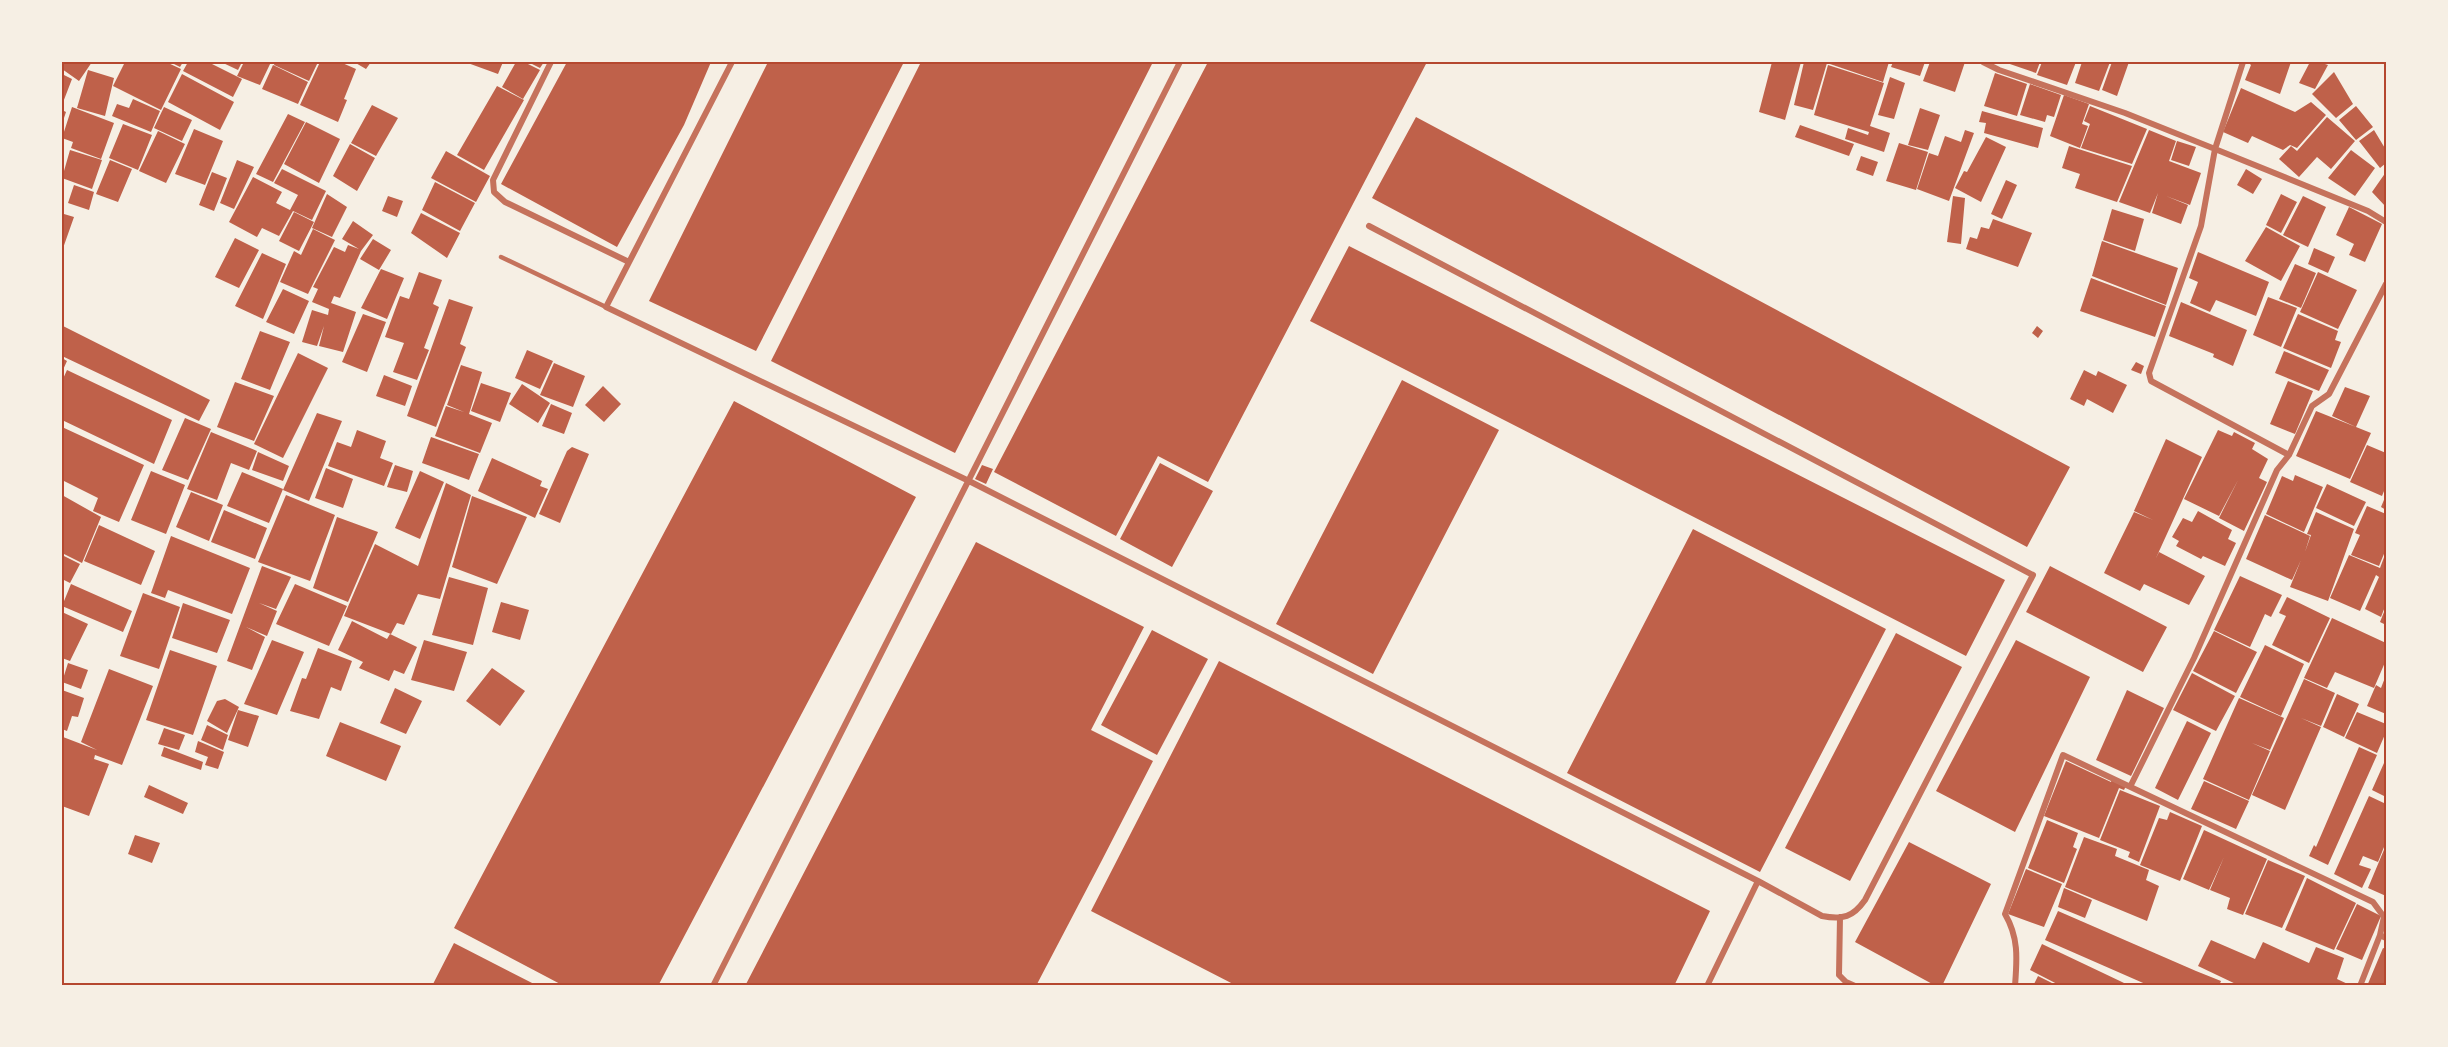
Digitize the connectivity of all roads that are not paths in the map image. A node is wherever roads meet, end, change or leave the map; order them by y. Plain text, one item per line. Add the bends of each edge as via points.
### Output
1 (551, 62) edge
2 (732, 62) edge
3 (1180, 62) edge
4 (1983, 62) edge
5 (2243, 62) edge
6 (2215, 149) junction
7 (2386, 222) edge
8 (1369, 226) dead end
9 (501, 257) dead end
10 (629, 262) junction
11 (2386, 284) edge
12 (606, 307) junction
13 (2289, 455) junction
14 (969, 481) junction
15 (2131, 785) junction
16 (1758, 881) junction
17 (1843, 917) junction
18 (2384, 937) edge
19 (712, 986) edge
20 (1707, 986) edge
21 (1855, 986) edge
22 (2015, 986) edge
23 (2360, 986) edge

1 - 10 street via 493,180 494,192 505,202
2 - 10 street
3 - 14 street
4 - 6 street
5 - 6 street
6 - 7 street via 2368,211
6 - 13 street via 2201,226 2149,373 2151,381
8 - 17 street via 2033,575 1865,900 1856,912
9 - 12 lane
10 - 12 street
11 - 13 street via 2329,394 2312,406
12 - 14 street
13 - 15 street via 2277,470 2194,658
14 - 16 street
14 - 19 street
15 - 18 street via 2373,902 2384,917
15 - 22 street via 2063,755 2005,914 2018,950
16 - 17 street via 1822,916
16 - 20 street
17 - 21 street via 1839,975
18 - 23 street

